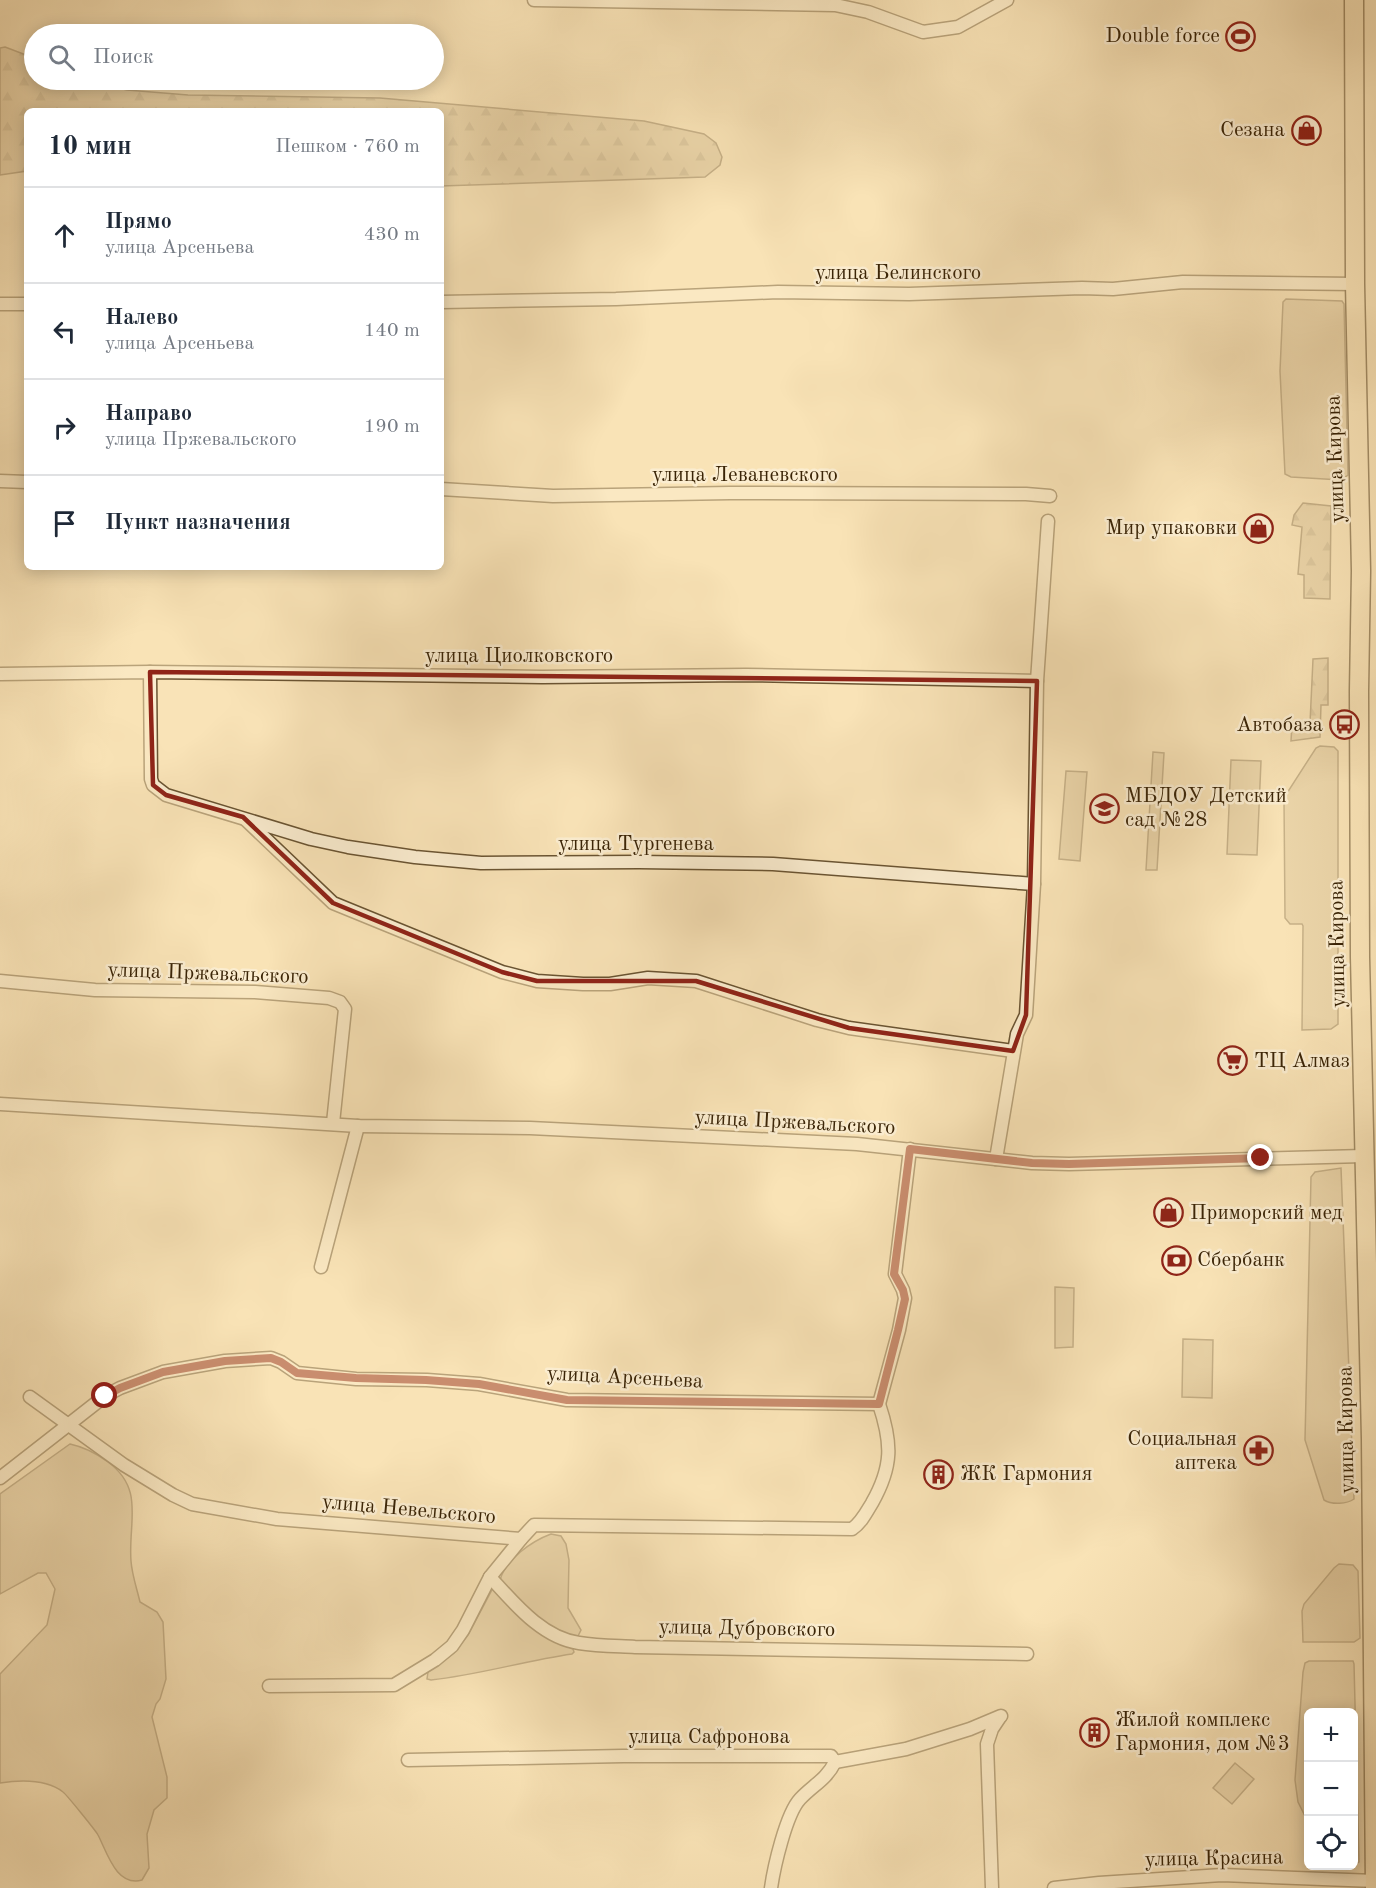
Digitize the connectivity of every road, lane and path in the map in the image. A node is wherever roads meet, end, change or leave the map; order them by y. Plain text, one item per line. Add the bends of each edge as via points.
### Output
1 (534, 0) edge
2 (1007, 0) edge
3 (1354, 0) edge
4 (1355, 284) junction
5 (444, 302) edge
6 (0, 304) edge
7 (24, 304) edge
8 (0, 481) edge
9 (24, 482) edge
10 (444, 489) edge
11 (1050, 496) dead end
12 (1048, 521) dead end
13 (150, 672) junction
14 (0, 674) edge
15 (1037, 681) junction
16 (243, 817) junction
17 (1034, 884) junction
18 (0, 981) edge
19 (1013, 1051) junction
20 (0, 1104) edge
21 (333, 1123) junction
22 (358, 1126) junction
23 (910, 1149) junction
24 (1363, 1156) junction
25 (996, 1159) junction
26 (321, 1267) dead end
27 (30, 1397) dead end
28 (879, 1404) junction
29 (68, 1425) junction
30 (0, 1478) edge
31 (1374, 1537) edge
32 (521, 1539) junction
33 (490, 1577) junction
34 (1027, 1654) dead end
35 (269, 1686) dead end
36 (408, 1760) dead end
37 (835, 1762) junction
38 (1375, 1884) edge
39 (771, 1888) edge
40 (992, 1888) edge
41 (1054, 1888) edge

1 - 2 street via 835,5 923,32 958,27
3 - 4 main road, улица Кирова
4 - 5 street, улица Белинского via 1183,282 1113,289 909,294 778,292
4 - 24 main road, улица Кирова via 1361,550
6 - 7 street
8 - 9 street
10 - 11 street, улица Леваневского via 553,496
12 - 15 street
13 - 14 street, улица Циолковского
13 - 15 street, улица Циолковского via 543,677 746,675
13 - 16 street, улица Тургенева via 153,785 166,795
15 - 17 street
16 - 17 street, улица Тургенева via 348,847 481,863 773,864
16 - 19 street via 333,903 502,972 537,981 572,983 610,984 648,978 696,981 849,1028
17 - 19 street via 1026,1015
18 - 21 street, улица Пржевальского via 96,990 255,992 340,1002 345,1009
19 - 25 street
20 - 21 street, улица Пржевальского
21 - 22 street, улица Пржевальского
22 - 23 street, улица Пржевальского via 530,1128
22 - 26 street
23 - 25 street, улица Пржевальского
23 - 28 street via 894,1274 905,1299
24 - 25 street, улица Пржевальского via 1069,1164
24 - 31 main road, улица Кирова
27 - 29 street
28 - 29 street, улица Арсеньева via 567,1400 479,1384 297,1373 271,1358 163,1372 105,1396
28 - 32 street, улица Невельского via 888,1438 888,1467 863,1518 852,1529 534,1525
29 - 30 street
29 - 32 street, улица Невельского via 141,1476 192,1504 276,1519
31 - 38 main road, улица Кирова
32 - 33 street
33 - 34 street, улица Дубровского via 521,1610 554,1635 577,1643
33 - 35 street via 452,1646 394,1685
36 - 37 street, улица Сафронова via 831,1756
37 - 39 street via 825,1778 795,1807
37 - 40 street, улица Сафронова via 906,1749 1001,1716 987,1744
38 - 41 street, улица Красина via 1222,1875

